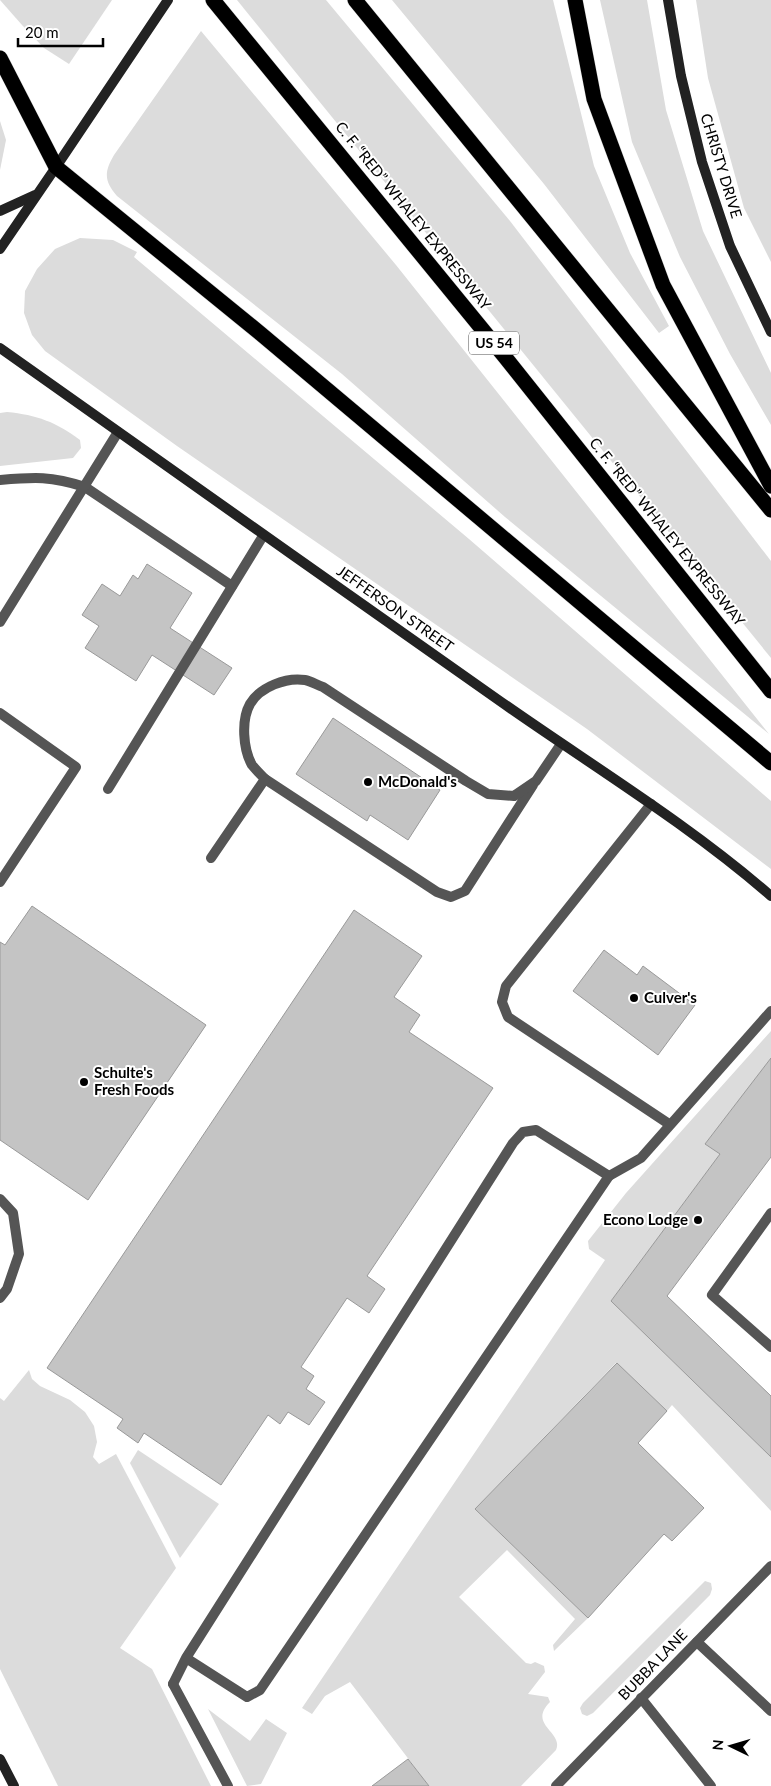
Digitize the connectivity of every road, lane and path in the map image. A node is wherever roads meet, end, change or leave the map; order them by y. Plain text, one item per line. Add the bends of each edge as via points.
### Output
1 (168, 0) edge
2 (213, 0) edge
3 (355, 0) edge
4 (575, 0) edge
5 (668, 0) edge
6 (0, 58) edge
7 (56, 167) junction
8 (37, 194) junction
9 (0, 211) edge
10 (0, 249) edge
11 (771, 332) edge
12 (0, 348) edge
13 (118, 432) junction
14 (0, 480) edge
15 (771, 486) edge
16 (84, 487) junction
17 (771, 510) edge
18 (263, 536) junction
19 (232, 586) junction
20 (0, 622) edge
21 (771, 690) edge
22 (0, 713) edge
23 (561, 744) junction
24 (771, 764) edge
25 (265, 780) junction
26 (536, 781) junction
27 (108, 788) dead end
28 (651, 804) junction
29 (212, 858) dead end
30 (0, 882) edge
31 (771, 896) edge
32 (771, 1011) edge
33 (669, 1124) junction
34 (609, 1176) junction
35 (0, 1199) edge
36 (771, 1213) edge
37 (0, 1298) edge
38 (771, 1347) edge
39 (771, 1566) edge
40 (697, 1642) junction
41 (186, 1658) junction
42 (642, 1698) junction
43 (771, 1711) edge
44 (0, 1759) edge
45 (14, 1786) edge
46 (228, 1786) edge
47 (556, 1786) edge
48 (710, 1786) edge

1 - 7 street
2 - 21 highway, C. F. “RED” WHALEY EXPRESSWAY / US 54 via 499,349
3 - 17 highway
4 - 15 highway via 594,99 663,285
5 - 11 street, CHRISTY DRIVE via 681,76 702,162 730,246
6 - 7 highway
7 - 8 street
7 - 24 highway via 261,334
8 - 9 street
8 - 10 street
12 - 13 street, JEFFERSON STREET
13 - 16 street
13 - 18 street, JEFFERSON STREET
14 - 16 street via 60,479
16 - 19 street
16 - 20 street
18 - 19 street
18 - 23 street, JEFFERSON STREET
19 - 27 street
22 - 30 street via 76,767
23 - 26 street
23 - 28 street, JEFFERSON STREET
25 - 26 street via 437,892 451,897 465,891
25 - 26 street via 252,765 245,748 244,726 250,704 268,687 305,680 323,687 488,794 514,796
25 - 29 street
28 - 31 street, JEFFERSON STREET via 737,866
28 - 33 street via 506,986 502,1002 508,1017
32 - 33 street
33 - 34 street via 641,1158
34 - 41 street via 260,1690 247,1697
34 - 41 street via 536,1130 524,1132 514,1143
35 - 37 street via 13,1213 19,1254 7,1289
36 - 38 street via 712,1295
39 - 40 street, BUBBA LANE
40 - 42 street, BUBBA LANE
40 - 43 street
41 - 46 street via 172,1684
42 - 47 street, BUBBA LANE
42 - 48 street
44 - 45 street

